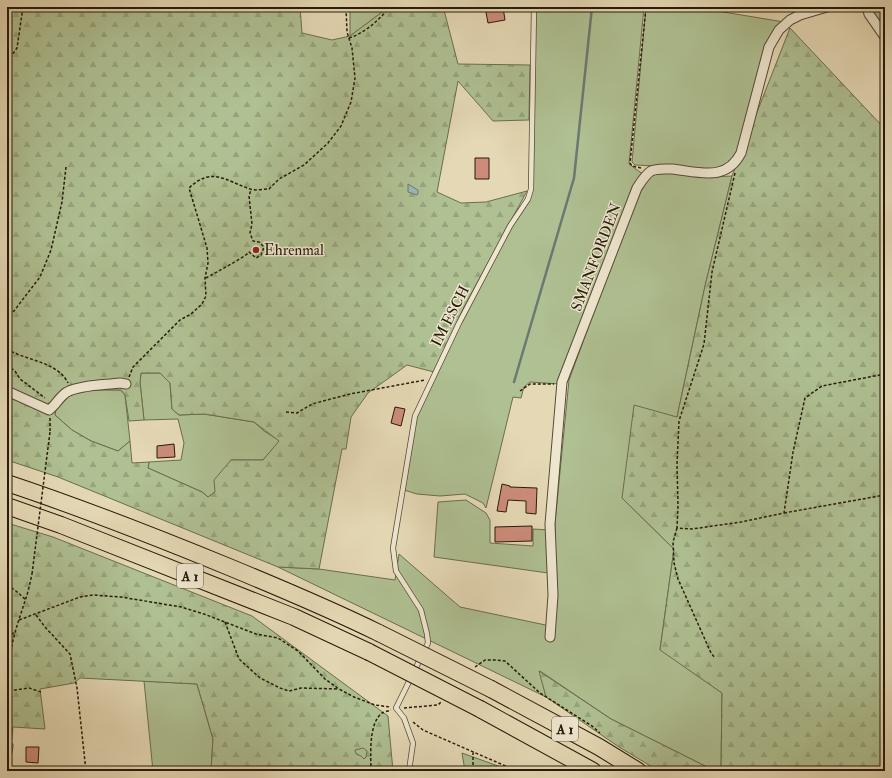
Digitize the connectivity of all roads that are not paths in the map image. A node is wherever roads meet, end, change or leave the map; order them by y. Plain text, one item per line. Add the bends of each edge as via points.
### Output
1 (534, 7) edge
2 (828, 7) edge
3 (867, 7) edge
4 (885, 37) edge
5 (126, 384) road end
6 (7, 391) edge
7 (7, 483) edge
8 (7, 506) edge
9 (550, 636) dead end
10 (409, 771) edge
11 (593, 771) edge
12 (638, 771) edge

1 - 10 lane, IM ESCH via 531,189 528,199 510,226 459,323 415,416 393,548 396,571 421,610 428,643 396,708 404,718 413,743
2 - 9 street, SMANFORDEN via 800,15 779,30 769,47 741,152 730,168 709,173 658,169 643,178 637,188 562,386 550,524 553,595
3 - 4 street
5 - 6 street via 71,390 49,410
7 - 12 highway, A 1, bridge via 67,503 329,608 491,689
8 - 11 highway, A 1, bridge via 294,617 480,709

